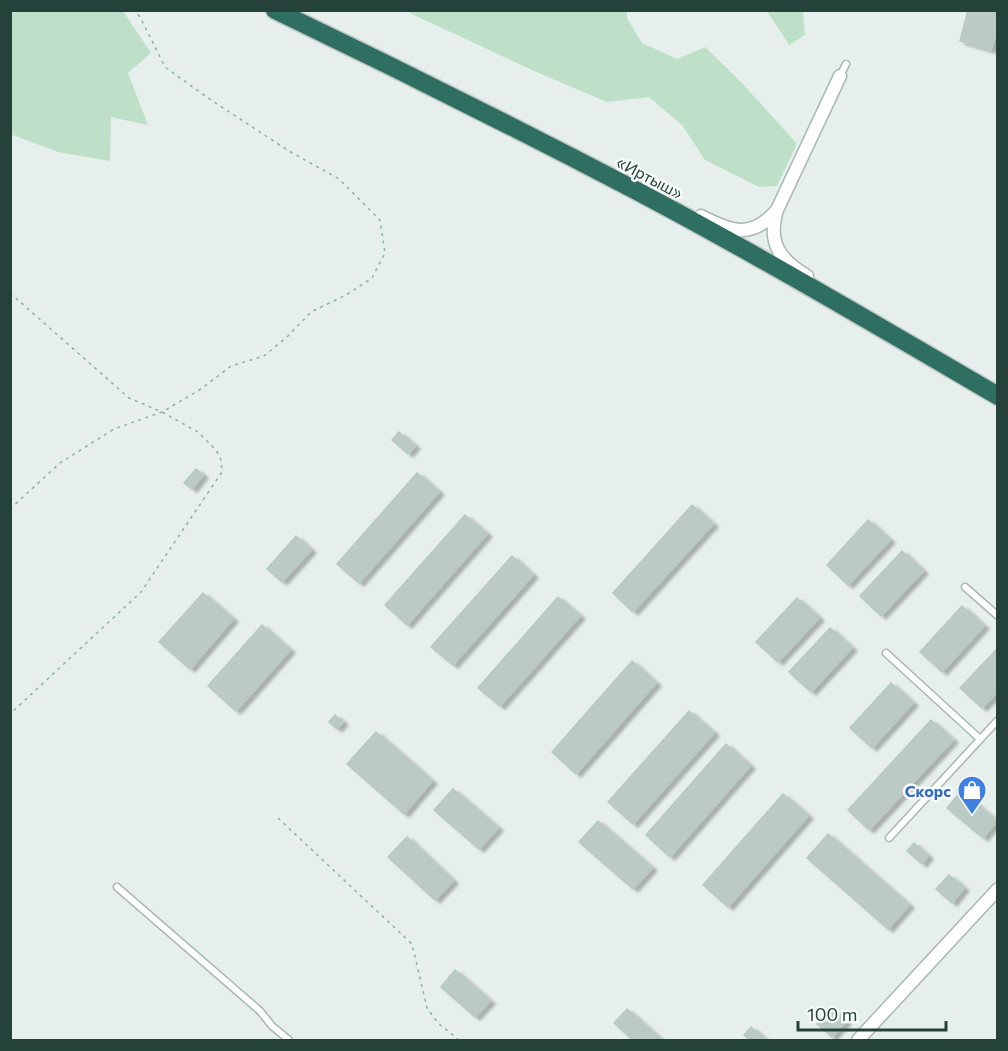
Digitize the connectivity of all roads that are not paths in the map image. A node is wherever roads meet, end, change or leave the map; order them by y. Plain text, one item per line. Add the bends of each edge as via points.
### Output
1 (275, 10) edge
2 (843, 70) dead end
3 (518, 130) junction
4 (777, 210) junction
5 (943, 364) junction
6 (998, 396) edge
7 (965, 587) dead end
8 (998, 616) edge
9 (886, 653) dead end
10 (998, 720) edge
11 (980, 740) junction
12 (889, 838) dead end
13 (117, 887) dead end
14 (998, 889) edge
15 (289, 1041) edge
16 (858, 1041) edge

1 - 3 highway, «Иртыш»
2 - 4 street
3 - 4 street via 557,141 730,229 753,229
3 - 5 highway, «Иртыш» via 714,233
4 - 5 street via 773,239 795,269 905,333
5 - 6 highway, «Иртыш»
7 - 8 lane
9 - 11 lane
10 - 11 lane
11 - 12 lane
13 - 15 lane via 260,1011
14 - 16 street

